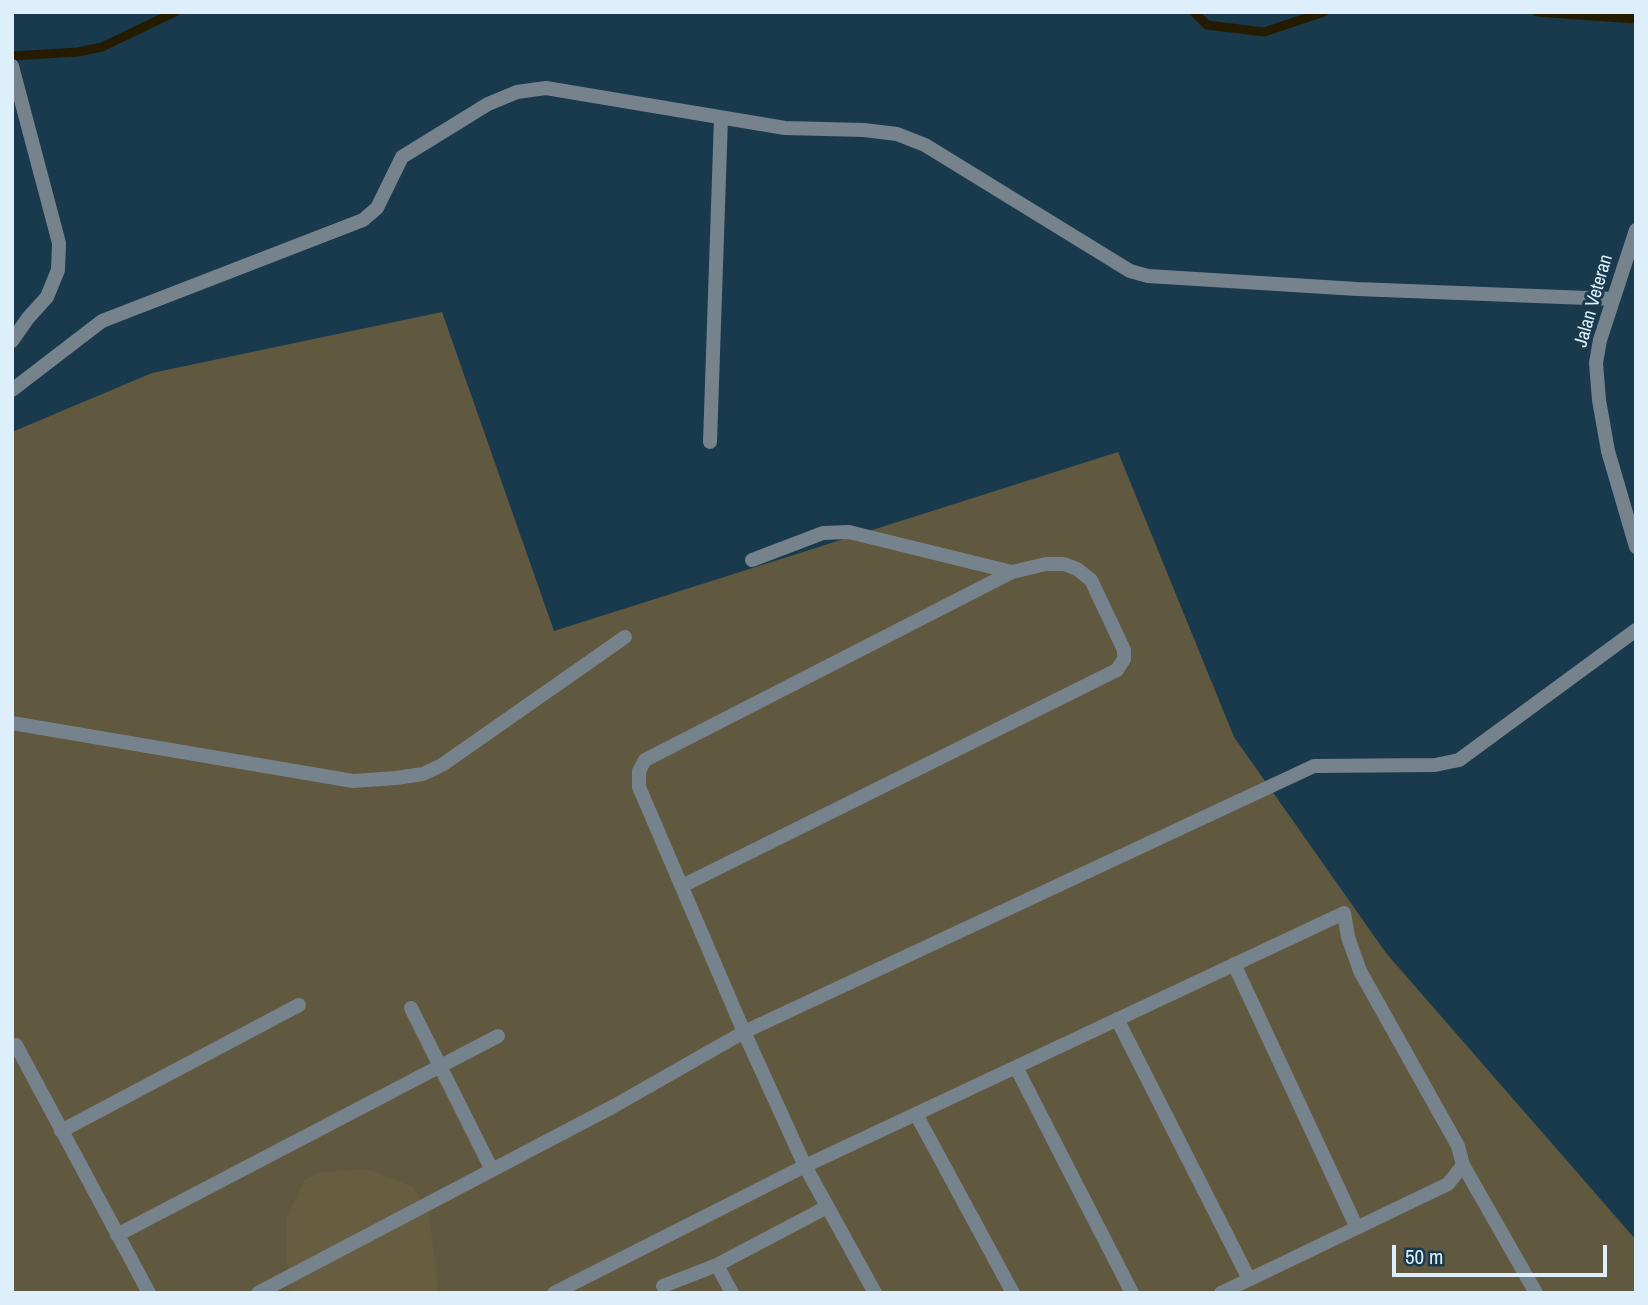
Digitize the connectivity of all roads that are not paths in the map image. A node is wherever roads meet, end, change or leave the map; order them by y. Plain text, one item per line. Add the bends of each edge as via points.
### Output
1 (12, 66) edge
2 (721, 118) junction
3 (1636, 230) edge
4 (1613, 299) junction
5 (12, 341) edge
6 (12, 390) edge
7 (710, 442) dead end
8 (1636, 547) edge
9 (752, 560) dead end
10 (1012, 572) junction
11 (1636, 630) edge
12 (625, 637) dead end
13 (12, 723) edge
14 (681, 886) junction
15 (1234, 964) junction
16 (299, 1005) dead end
17 (411, 1008) dead end
18 (1116, 1019) junction
19 (744, 1032) junction
20 (498, 1037) dead end
21 (16, 1045) dead end
22 (441, 1066) junction
23 (1016, 1067) junction
24 (916, 1114) junction
25 (61, 1131) junction
26 (1463, 1165) junction
27 (805, 1166) junction
28 (492, 1170) junction
29 (827, 1207) junction
30 (1357, 1228) junction
31 (117, 1235) junction
32 (716, 1265) junction
33 (1250, 1279) junction
34 (663, 1286) dead end
35 (149, 1293) edge
36 (258, 1293) edge
37 (554, 1293) edge
38 (732, 1293) edge
39 (875, 1293) edge
40 (1013, 1293) edge
41 (1132, 1293) edge
42 (1221, 1293) edge
43 (1536, 1293) edge

1 - 5 street via 59,243 58,271 47,297
2 - 4 street via 785,128 864,130 925,145 1130,271 1148,276
2 - 6 street via 545,89 517,92 488,104 402,157 377,208 363,220 102,321
2 - 7 street
3 - 4 street, Jalan Veteran
4 - 8 street, Jalan Veteran via 1596,363 1599,400 1608,451
9 - 10 street via 823,533 849,532
10 - 14 street via 645,760 639,786
10 - 14 street via 1064,565 1091,580 1124,650 1117,670
11 - 19 street via 1459,760 1435,765 1314,766
12 - 13 street via 442,765 396,778 353,781
14 - 19 street
15 - 18 street
15 - 26 street via 1344,913 1360,971 1458,1146
15 - 30 street
16 - 25 street
17 - 22 street
18 - 23 street
18 - 33 street
19 - 27 street
19 - 28 street
20 - 22 street
21 - 25 street
22 - 28 street
22 - 31 street
23 - 24 street
23 - 41 street
24 - 27 street
24 - 40 street
25 - 31 street
26 - 30 street via 1448,1184
26 - 43 street
27 - 29 street
27 - 37 street
28 - 36 street
29 - 32 street
29 - 39 street
30 - 33 street
31 - 35 street
32 - 34 street
32 - 38 street
33 - 42 street

